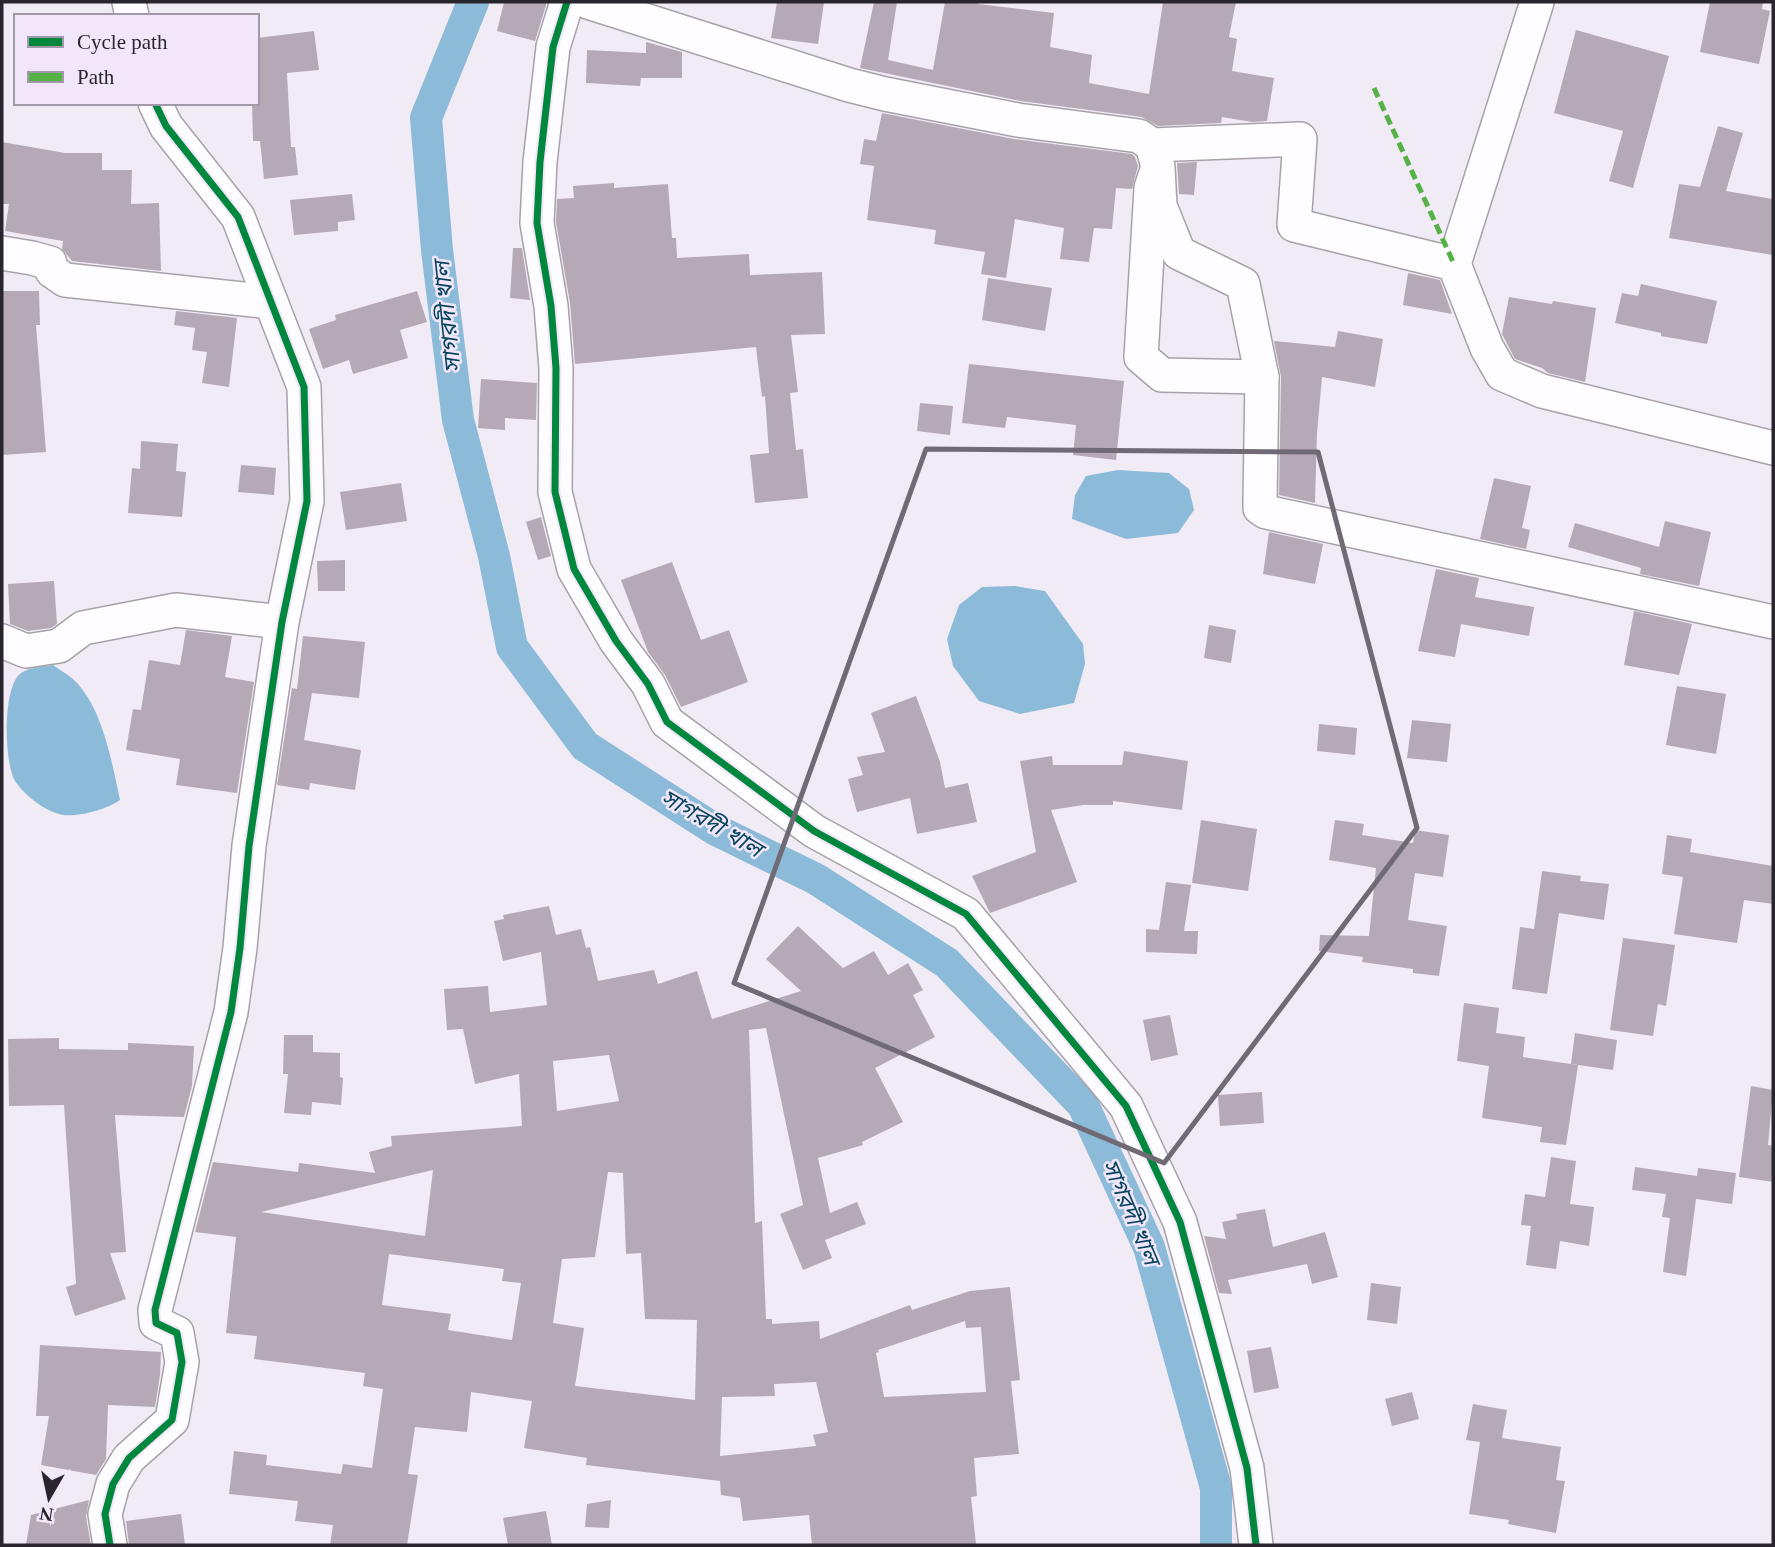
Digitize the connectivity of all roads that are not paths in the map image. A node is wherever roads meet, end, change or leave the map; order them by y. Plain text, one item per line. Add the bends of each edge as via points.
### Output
1 (567, 2) edge
2 (588, 2) edge
3 (1537, 2) edge
4 (156, 105) edge
5 (1155, 156) junction
6 (2, 253) edge
7 (1454, 264) junction
8 (271, 302) junction
9 (1262, 377) junction
10 (1773, 448) edge
11 (282, 622) junction
12 (1773, 622) edge
13 (2, 641) edge
14 (110, 1545) edge
15 (1256, 1545) edge

1 - 15 street via 553,47 537,223 556,368 555,492 574,569 616,641 648,684 667,723 814,831 966,914 1126,1106 1180,1222 1247,1468
2 - 5 street via 849,85 1018,120 1139,136
3 - 7 street
4 - 8 street via 166,126 238,217
5 - 7 street via 1300,139 1294,225
5 - 9 street via 1160,206 1179,253 1243,284
5 - 9 street via 1141,357 1162,375
6 - 8 street via 50,263 52,271 65,280
7 - 10 street via 1502,374 1542,390
8 - 11 street via 304,387 307,501
9 - 12 street via 1260,508 1266,512
11 - 13 street via 176,610 83,628 59,646 26,651
11 - 14 street via 249,846 231,1012 155,1310 156,1323 177,1333 182,1362 172,1420 129,1458 113,1484 104,1514

